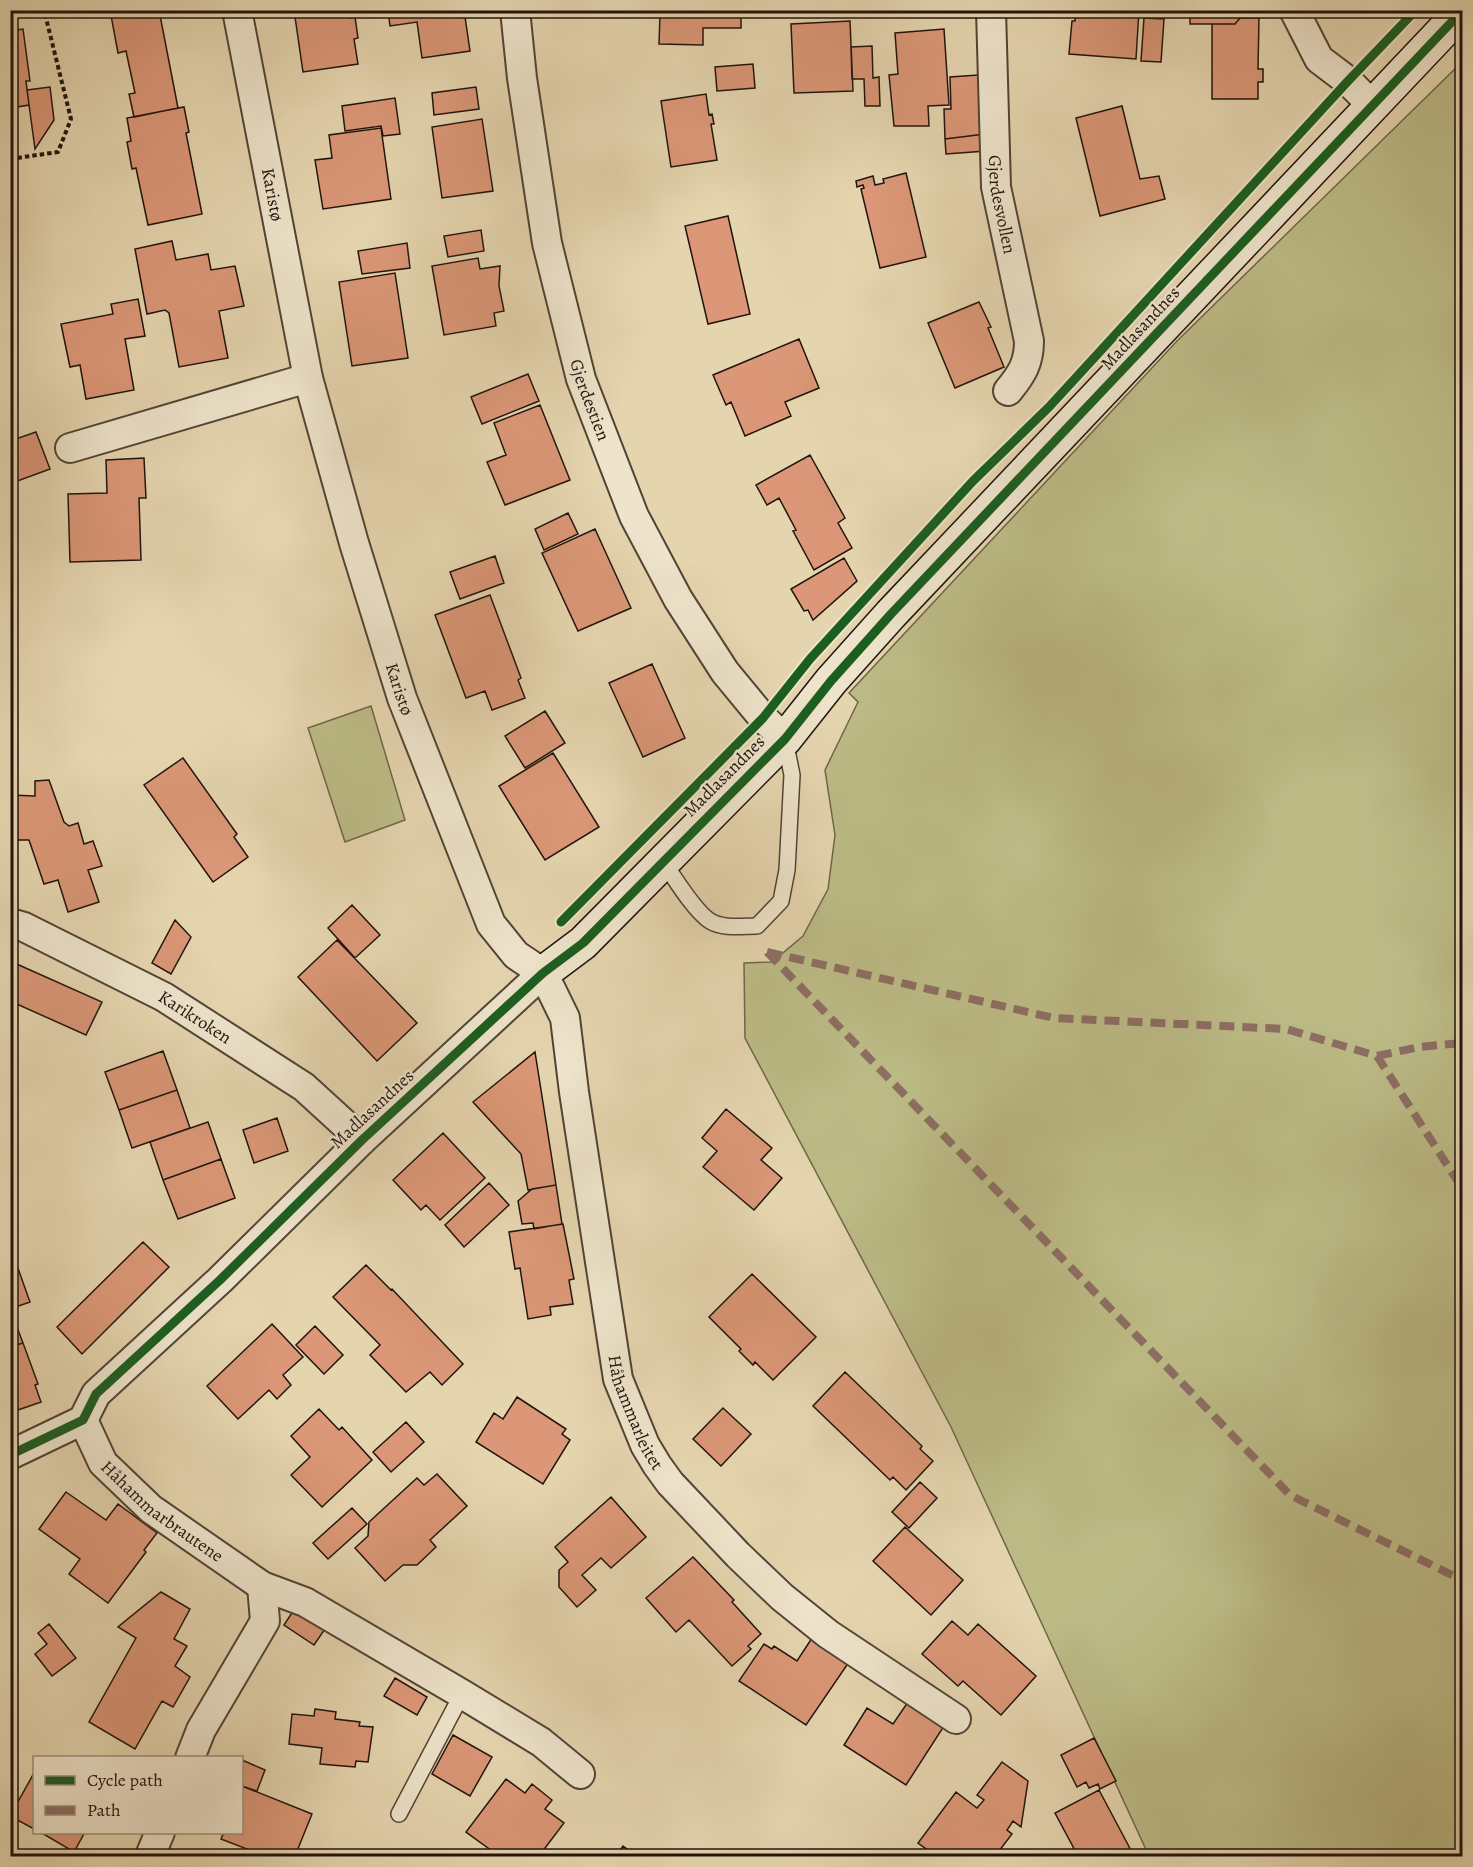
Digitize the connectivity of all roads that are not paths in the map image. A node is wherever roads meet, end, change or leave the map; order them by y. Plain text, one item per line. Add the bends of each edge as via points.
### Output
1 (237, 10) edge
2 (515, 10) edge
3 (991, 10) edge
4 (1294, 10) edge
5 (1462, 11) edge
6 (1373, 106) junction
7 (308, 378) junction
8 (1008, 391) dead end
9 (70, 448) dead end
10 (785, 739) junction
11 (663, 861) junction
12 (10, 923) edge
13 (543, 973) junction
14 (362, 1140) junction
15 (83, 1420) junction
16 (10, 1455) edge
17 (262, 1586) junction
18 (462, 1694) junction
19 (956, 1719) dead end
20 (191, 1756) edge
21 (580, 1774) dead end
22 (399, 1814) dead end
23 (160, 1834) edge
24 (150, 1857) edge

1 - 7 street, Karistø
2 - 10 street, Gjerdestien via 547,243 581,380 634,516 678,599 725,672
3 - 8 street, Gjerdesvollen via 996,187 1029,341 1029,357
4 - 6 street via 1319,59
5 - 6 street, Madlasandnes
6 - 10 street, Madlasandnes via 891,614
7 - 9 street
7 - 13 street, Karistø via 402,698 474,881 491,924 516,955
10 - 11 street, Madlasandnes
10 - 11 lane via 792,775 787,870 781,901 757,926 730,927 710,921 688,898
11 - 13 street, Madlasandnes via 583,943
12 - 14 street, Karikroken via 164,997 304,1087
13 - 14 street, Madlasandnes
13 - 19 street, Håhammarleitet via 565,1018 618,1378 657,1466 782,1597 828,1634
14 - 15 street, Madlasandnes via 96,1394
15 - 16 street
15 - 17 street, Håhammarbrautene via 103,1463 151,1509
17 - 18 street, Håhammarbrautene via 306,1602
17 - 20 street via 265,1620 201,1730
18 - 21 street, Håhammarbrautene via 541,1742
18 - 22 lane
23 - 24 street

